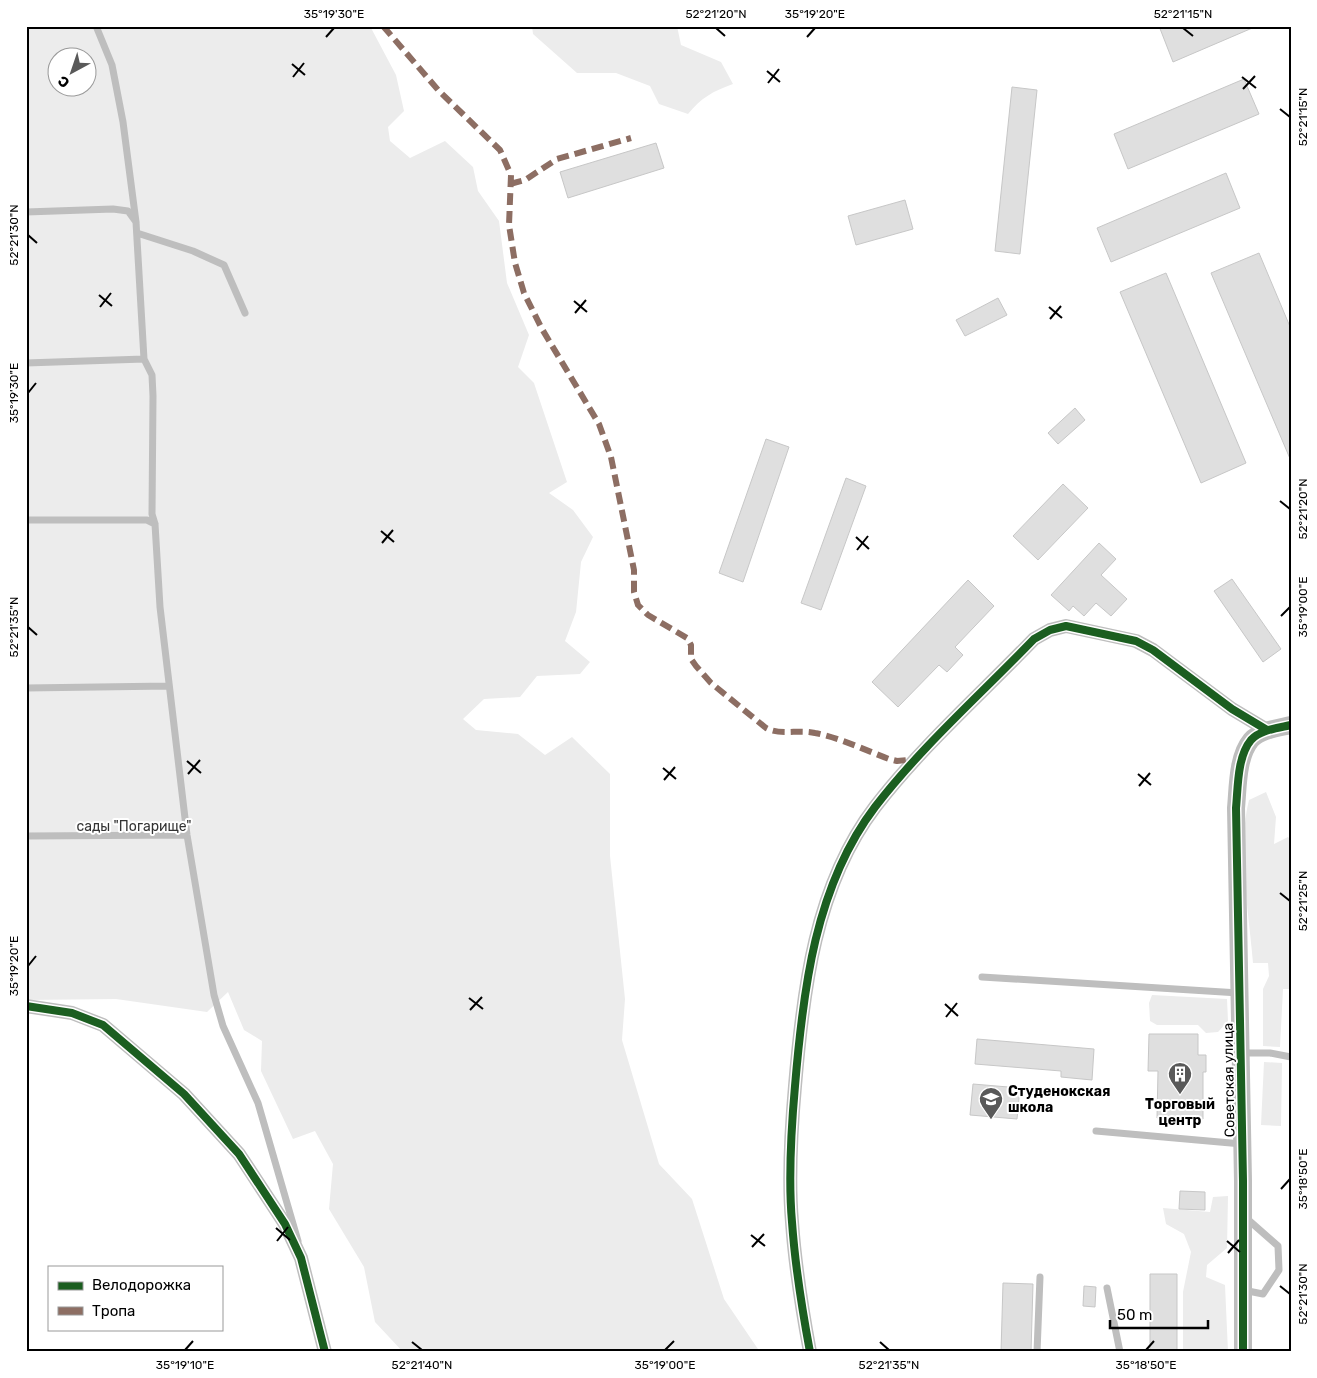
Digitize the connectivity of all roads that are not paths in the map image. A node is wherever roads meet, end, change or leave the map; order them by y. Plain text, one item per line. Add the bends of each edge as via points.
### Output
1 (96, 26) edge
2 (26, 212) edge
3 (136, 222) junction
4 (137, 233) junction
5 (245, 313) dead end
6 (144, 359) junction
7 (26, 363) edge
8 (26, 520) edge
9 (156, 524) junction
10 (169, 686) junction
11 (26, 688) edge
12 (1291, 725) edge
13 (1267, 730) junction
14 (187, 835) junction
15 (26, 836) edge
16 (982, 977) dead end
17 (1240, 993) junction
18 (26, 1006) edge
19 (1241, 1053) junction
20 (1291, 1057) edge
21 (1096, 1131) dead end
22 (1242, 1144) junction
23 (1243, 1215) junction
24 (301, 1258) junction
25 (1040, 1277) dead end
26 (1106, 1288) dead end
27 (1243, 1290) junction
28 (325, 1352) edge
29 (810, 1352) edge
30 (1037, 1352) edge
31 (1120, 1352) edge
32 (1243, 1352) edge

1 - 3 lane via 112,65
2 - 3 lane via 113,208 128,210
3 - 4 lane
4 - 5 lane via 224,265
4 - 6 lane
6 - 7 lane
6 - 9 lane via 152,375 152,514
8 - 9 lane via 147,520
9 - 10 lane via 160,606
10 - 11 lane
10 - 14 lane
12 - 13 street
13 - 17 street, Советская улица via 1251,740 1240,766 1236,808
13 - 29 street via 1136,641 1066,626 1034,639 936,738 875,808 852,844 833,884 805,984 791,1132 792,1210 801,1301
14 - 15 lane
14 - 24 lane via 214,994 223,1026 258,1103 296,1228
16 - 17 lane
17 - 19 street, Советская улица
18 - 24 street via 72,1013 103,1025 184,1094 239,1154 284,1224
19 - 20 lane
19 - 22 street, Советская улица
21 - 22 lane
22 - 23 street, Советская улица
23 - 27 street, Советская улица
23 - 27 lane via 1278,1246 1279,1270 1263,1294
24 - 28 street
25 - 30 lane
26 - 31 lane
27 - 32 street, Советская улица

